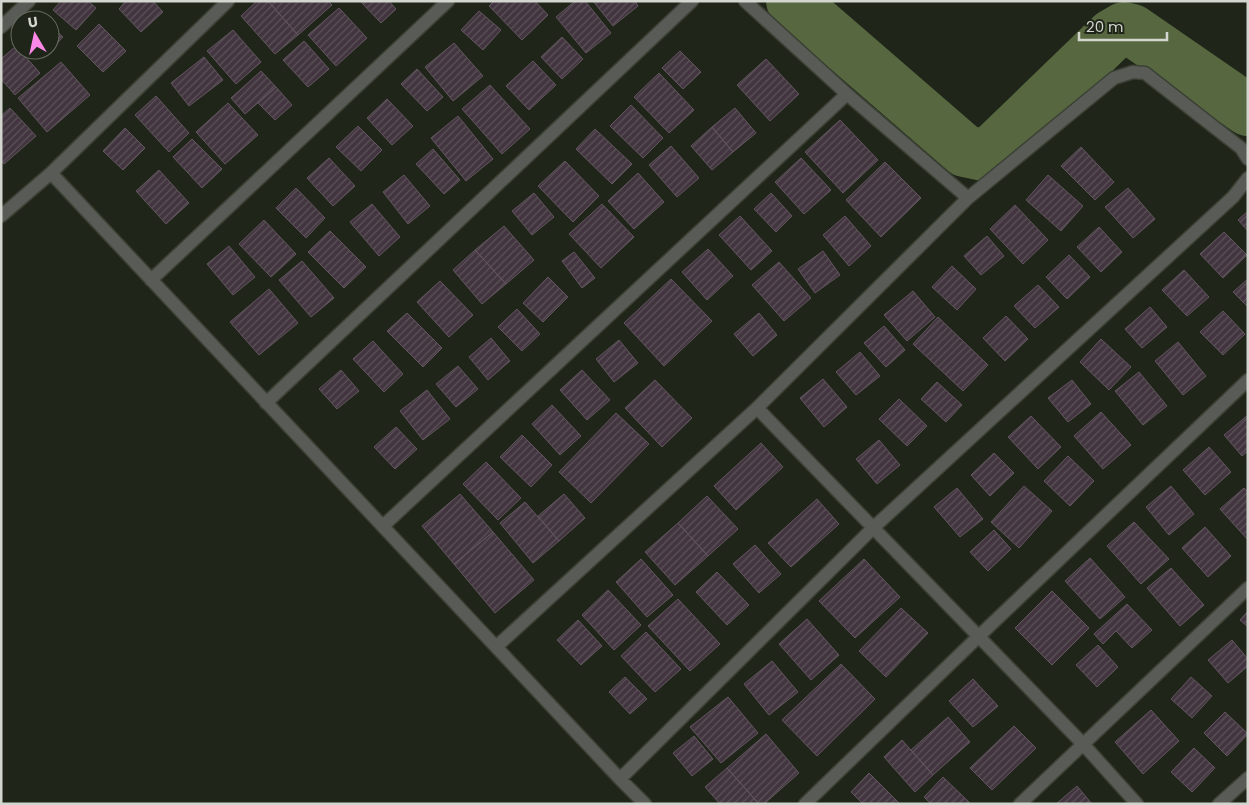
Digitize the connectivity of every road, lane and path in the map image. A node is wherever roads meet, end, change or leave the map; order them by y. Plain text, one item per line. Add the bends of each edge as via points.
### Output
1 (29, 1) edge
2 (228, 1) edge
3 (448, 1) edge
4 (692, 1) edge
5 (745, 1) edge
6 (1, 28) edge
7 (848, 94) junction
8 (1248, 159) edge
9 (51, 173) junction
10 (1248, 178) edge
11 (968, 198) junction
12 (1, 216) edge
13 (150, 280) junction
14 (1248, 380) edge
15 (266, 402) junction
16 (757, 408) junction
17 (383, 526) junction
18 (873, 528) junction
19 (1248, 588) edge
20 (978, 636) junction
21 (496, 647) junction
22 (1083, 744) junction
23 (1248, 778) edge
24 (620, 780) junction
25 (645, 804) edge
26 (805, 804) edge
27 (1020, 804) edge
28 (1137, 804) edge
29 (1219, 804) edge

1 - 6 street
2 - 9 street
3 - 13 street
4 - 15 street
5 - 7 street
7 - 11 street
7 - 17 street
8 - 11 street via 1242,148 1161,84 1145,74 1133,72 1114,78
9 - 12 street
9 - 13 street
10 - 18 street via 1233,197
11 - 16 street
13 - 15 street
14 - 20 street
15 - 17 street
16 - 18 street
16 - 21 street
17 - 21 street
18 - 20 street
18 - 24 street
19 - 22 street
20 - 22 street
20 - 26 street
21 - 24 street
22 - 27 street
22 - 28 street
23 - 29 street
24 - 25 street

